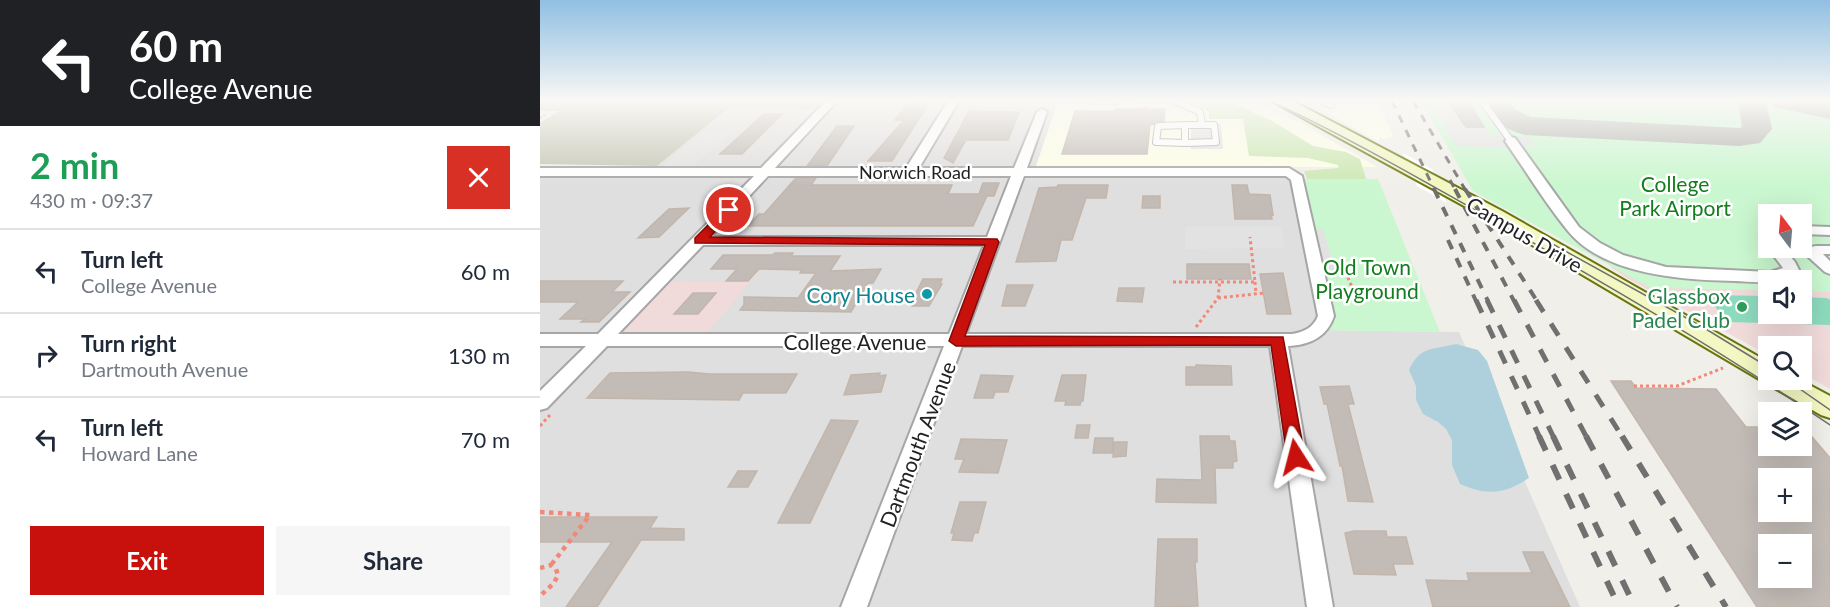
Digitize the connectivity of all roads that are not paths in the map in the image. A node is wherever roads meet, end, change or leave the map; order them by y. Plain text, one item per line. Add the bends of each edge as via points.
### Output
1 (806, 129) edge
2 (936, 129) edge
3 (1035, 129) edge
4 (1158, 129) edge
5 (1185, 129) edge
6 (1215, 129) edge
7 (1335, 129) edge
8 (1503, 129) edge
9 (1511, 141) joint
10 (1185, 142) junction
11 (540, 172) edge
12 (766, 172) junction
13 (910, 172) junction
14 (1018, 172) junction
15 (1289, 172) joint
16 (1812, 230) edge
17 (1830, 231) edge
18 (699, 241) junction
19 (993, 242) junction
20 (1830, 250) edge
21 (1785, 258) edge
22 (1830, 269) edge
23 (540, 340) edge
24 (602, 340) junction
25 (1278, 340) junction
26 (956, 341) junction
27 (1758, 367) edge
28 (1798, 390) edge
29 (540, 403) edge
30 (1830, 408) edge
31 (854, 607) edge
32 (1320, 607) edge

1 - 12 street
2 - 13 street
3 - 14 street, Dartmouth Avenue
4 - 10 lane via 1156,142
5 - 10 lane
6 - 10 lane via 1216,142
7 - 27 main road, Campus Drive via 1494,215
8 - 9 lane
9 - 21 street via 1574,230 1623,260 1669,273 1770,277 1791,270
11 - 12 street, Norwich Road
12 - 13 street, Norwich Road
12 - 18 street
13 - 14 street, Norwich Road
14 - 15 street, Norwich Road
14 - 19 street, Dartmouth Avenue
15 - 25 street, College Avenue via 1297,179 1326,316 1314,335
16 - 17 street
18 - 19 street
18 - 24 street
19 - 26 street, Dartmouth Avenue
20 - 22 street via 1814,252
23 - 24 street, College Avenue
24 - 26 street, College Avenue
24 - 29 street
25 - 26 street, College Avenue
25 - 32 street
26 - 31 street, Dartmouth Avenue
28 - 30 main road

